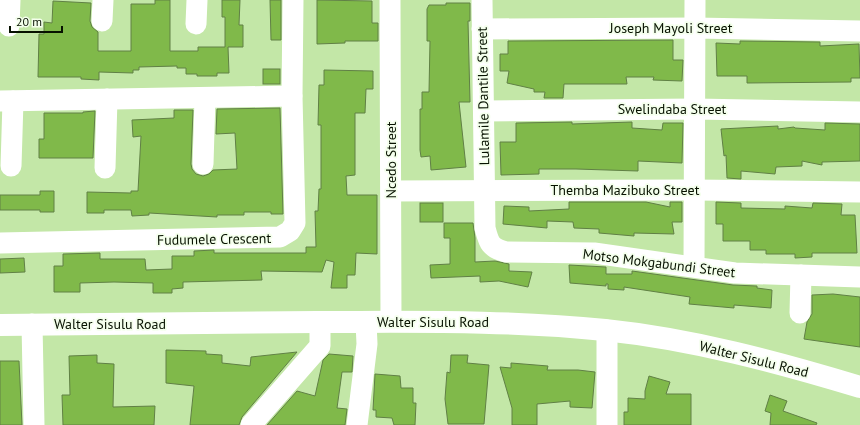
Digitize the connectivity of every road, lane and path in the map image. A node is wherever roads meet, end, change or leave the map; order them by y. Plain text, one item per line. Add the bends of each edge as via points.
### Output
1 (10, 0) edge
2 (102, 0) edge
3 (197, 0) edge
4 (293, 0) edge
5 (390, 0) edge
6 (482, 0) edge
7 (695, 0) edge
8 (102, 21) dead end
9 (196, 24) dead end
10 (9, 26) dead end
11 (695, 28) junction
12 (482, 29) junction
13 (860, 31) edge
14 (292, 96) junction
15 (206, 98) junction
16 (107, 99) junction
17 (6, 101) edge
18 (695, 109) junction
19 (484, 111) junction
20 (860, 112) edge
21 (203, 164) dead end
22 (11, 166) dead end
23 (105, 168) dead end
24 (694, 190) junction
25 (391, 191) junction
26 (484, 191) junction
27 (860, 192) edge
28 (0, 243) edge
29 (694, 266) junction
30 (801, 275) junction
31 (860, 277) edge
32 (800, 314) dead end
33 (391, 321) junction
34 (320, 322) junction
35 (366, 322) junction
36 (32, 324) junction
37 (0, 325) edge
38 (607, 330) junction
39 (860, 387) edge
40 (34, 425) edge
41 (250, 425) edge
42 (357, 425) edge
43 (607, 425) edge

1 - 10 street
2 - 8 street
3 - 9 street
4 - 14 street, Fudumele Crescent
5 - 25 street, Ncedo Street
6 - 12 street, Lulamile Dantile Street
7 - 11 street
11 - 12 street, Joseph Mayoli Street
11 - 13 street, Joseph Mayoli Street
11 - 18 street
12 - 19 street, Lulamile Dantile Street
14 - 15 street
14 - 28 street, Fudumele Crescent via 295,223 285,235
15 - 16 street
15 - 21 street
16 - 17 street
16 - 23 street
17 - 22 street
18 - 19 street, Swelindaba Street
18 - 20 street, Swelindaba Street
18 - 24 street
19 - 26 street, Lulamile Dantile Street
24 - 26 street, Themba Mazibuko Street
24 - 27 street, Themba Mazibuko Street
24 - 29 street
25 - 26 street, Themba Mazibuko Street
25 - 33 street, Ncedo Street
26 - 29 street, Motso Mokgabundi Street via 485,228 489,242 496,249 506,252 594,253
29 - 30 street, Motso Mokgabundi Street via 735,273
30 - 31 street, Motso Mokgabundi Street
30 - 32 street
33 - 35 street, Walter Sisulu Road
33 - 38 street, Walter Sisulu Road via 505,323
34 - 35 street, Walter Sisulu Road
34 - 36 street, Walter Sisulu Road
34 - 41 street via 320,346
35 - 42 street via 367,344
36 - 37 street, Walter Sisulu Road
36 - 40 street
38 - 39 street, Walter Sisulu Road via 695,344 784,364
38 - 43 street

